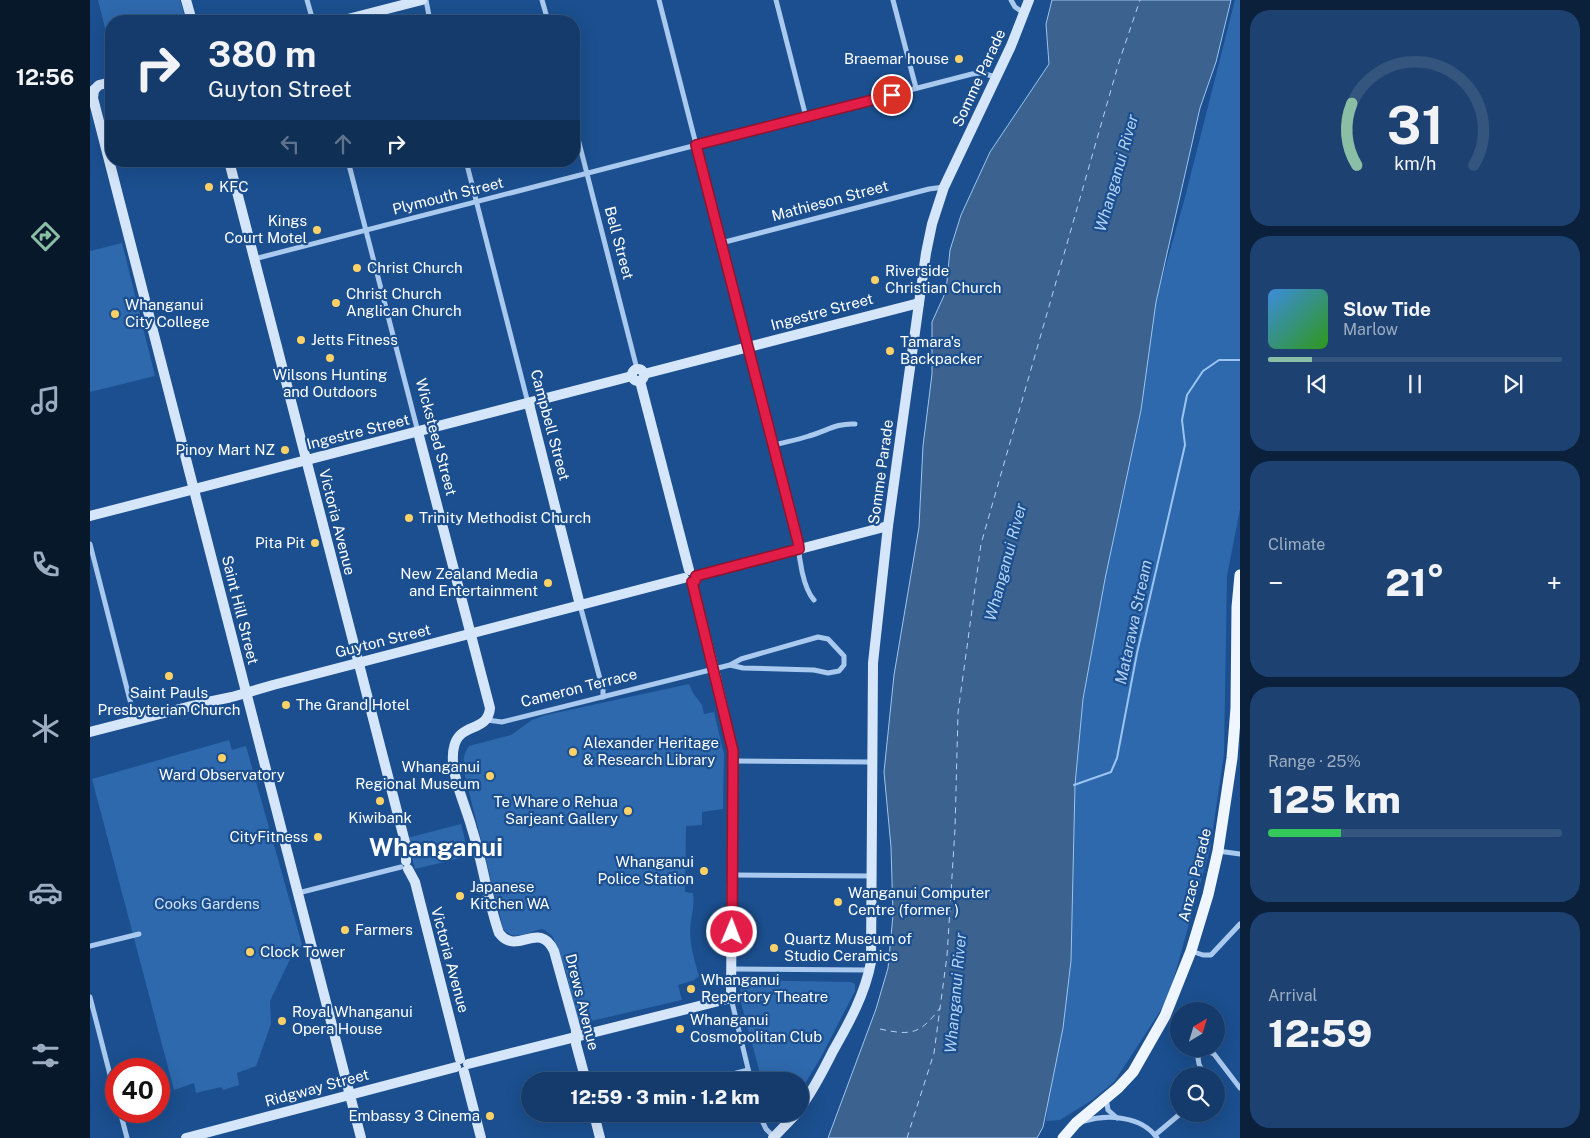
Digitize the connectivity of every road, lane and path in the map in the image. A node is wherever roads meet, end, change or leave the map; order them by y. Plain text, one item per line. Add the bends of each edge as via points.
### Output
1 (186, 0) edge
2 (308, 0) edge
3 (424, 0) edge
4 (542, 0) edge
5 (659, 0) edge
6 (776, 0) edge
7 (893, 0) edge
8 (1011, 0) edge
9 (1029, 0) edge
10 (1025, 13) junction
11 (190, 15) edge
12 (312, 15) edge
13 (364, 15) edge
14 (428, 15) edge
15 (546, 15) edge
16 (996, 77) junction
17 (105, 84) edge
18 (916, 88) junction
19 (92, 89) edge
20 (806, 117) junction
21 (105, 145) edge
22 (696, 145) junction
23 (580, 148) edge
24 (111, 167) edge
25 (231, 167) edge
26 (350, 167) edge
27 (467, 167) edge
28 (586, 173) junction
29 (944, 187) junction
30 (476, 202) junction
31 (366, 230) junction
32 (721, 243) junction
33 (254, 259) junction
34 (919, 302) junction
35 (749, 347) junction
36 (638, 375) junction
37 (528, 404) junction
38 (855, 424) dead end
39 (418, 432) junction
40 (774, 445) junction
41 (306, 461) junction
42 (194, 490) junction
43 (90, 516) edge
44 (888, 526) junction
45 (90, 544) edge
46 (799, 549) junction
47 (1240, 575) edge
48 (690, 577) junction
49 (814, 600) dead end
50 (580, 605) junction
51 (470, 634) junction
52 (358, 662) junction
53 (730, 665) junction
54 (714, 669) junction
55 (245, 693) junction
56 (603, 697) junction
57 (135, 720) junction
58 (487, 720) junction
59 (90, 732) edge
60 (734, 761) junction
61 (872, 762) junction
62 (1218, 851) junction
63 (1240, 854) edge
64 (405, 866) junction
65 (733, 875) junction
66 (872, 876) junction
67 (298, 894) junction
68 (1240, 924) edge
69 (139, 934) dead end
70 (509, 941) joint
71 (90, 946) edge
72 (1191, 951) junction
73 (732, 969) junction
74 (870, 970) junction
75 (90, 997) edge
76 (731, 998) junction
77 (576, 1038) junction
78 (106, 1058) edge
79 (462, 1066) junction
80 (1200, 1067) edge
81 (1224, 1067) edge
82 (1225, 1068) edge
83 (748, 1070) joint
84 (584, 1072) edge
85 (740, 1072) edge
86 (1240, 1088) edge
87 (809, 1093) edge
88 (350, 1095) junction
89 (1106, 1098) junction
90 (1117, 1118) junction
91 (596, 1122) edge
92 (763, 1122) edge
93 (788, 1122) edge
94 (1172, 1122) edge
95 (123, 1123) edge
96 (1076, 1123) junction
97 (1156, 1137) edge
98 (126, 1138) edge
99 (186, 1138) edge
100 (361, 1138) edge
101 (481, 1138) edge
102 (600, 1138) edge
103 (773, 1138) edge
104 (1063, 1138) edge

1 - 11 street
2 - 12 street
3 - 13 street
3 - 14 street
4 - 15 street
5 - 22 street
6 - 20 street
7 - 18 street
8 - 10 street
9 - 10 street, Somme Parade
10 - 16 street, Somme Parade
16 - 18 street, Plymouth Street via 972,74
16 - 29 street, Somme Parade
17 - 19 street
18 - 20 street, Plymouth Street
19 - 21 street, Saint Hill Street
20 - 22 street, Plymouth Street
22 - 28 street, Plymouth Street
22 - 32 street
23 - 28 street, Bell Street
24 - 42 street, Saint Hill Street
25 - 33 street, Victoria Avenue
26 - 31 street, Wicksteed Street
27 - 30 street, Campbell Street
28 - 30 street, Plymouth Street
28 - 36 street, Bell Street
29 - 32 street, Mathieson Street via 929,188
29 - 34 street, Somme Parade via 929,239
30 - 31 street, Plymouth Street
30 - 37 street, Campbell Street
31 - 33 street, Plymouth Street
31 - 39 street, Wicksteed Street
32 - 35 street
33 - 41 street, Victoria Avenue
34 - 35 street, Ingestre Street
34 - 44 street, Somme Parade
35 - 36 street, Ingestre Street
35 - 40 street
36 - 37 street, Ingestre Street
36 - 48 street, Bell Street
37 - 39 street, Ingestre Street
37 - 50 street, Campbell Street
38 - 40 street via 832,426 810,436
39 - 41 street, Ingestre Street
39 - 51 street, Wicksteed Street
40 - 46 street
41 - 42 street, Ingestre Street
41 - 52 street, Victoria Avenue
42 - 43 street, Ingestre Street
42 - 55 street, Saint Hill Street
44 - 46 street, Guyton Street
44 - 61 street, Somme Parade via 873,663
45 - 57 street
46 - 48 street, Guyton Street
46 - 49 street via 808,592
47 - 62 main road, Anzac Parade via 1235,728
48 - 50 street, Guyton Street
48 - 54 street, Bell Street
50 - 51 street, Guyton Street
50 - 56 street, Campbell Street
51 - 52 street, Guyton Street
51 - 58 street, Wicksteed Street via 490,708
52 - 55 street, Guyton Street
52 - 64 street, Victoria Avenue via 406,846
53 - 53 street via 818,637 831,641 844,656 845,663 839,671 828,673
53 - 54 street, Cameron Terrace
54 - 56 street, Cameron Terrace
54 - 60 street, Bell Street
55 - 57 street, Guyton Street
55 - 67 street, Saint Hill Street
56 - 58 street, Cameron Terrace via 502,722
57 - 59 street, Guyton Street
58 - 70 street, Cameron Terrace via 462,733 456,740 453,764 497,926 502,937
60 - 61 street
60 - 65 street, Bell Street
61 - 66 street, Somme Parade
62 - 63 street
62 - 72 main road, Anzac Parade
64 - 67 street
64 - 79 street, Victoria Avenue via 415,882
65 - 66 street
65 - 73 street, Bell Street
66 - 74 street, Somme Parade
67 - 88 street, Saint Hill Street
68 - 72 street via 1211,955
69 - 71 street
70 - 77 street, Drews Avenue via 544,938 552,945
72 - 89 main road, Anzac Parade via 1165,1016 1138,1064 1128,1079
73 - 74 street
73 - 76 street, Bell Street
74 - 87 street, Somme Parade via 844,1032
75 - 78 street
76 - 77 street, Ridgway Street
76 - 83 street
77 - 79 street, Ridgway Street
77 - 84 street, Drews Avenue
79 - 88 street, Ridgway Street
79 - 101 street, Victoria Avenue
80 - 81 street via 1198,1058 1207,1051 1214,1054
82 - 86 street
83 - 85 street
88 - 99 street, Ridgway Street
88 - 100 street, Saint Hill Street
89 - 90 street via 1108,1110
89 - 96 main road, Anzac Parade
90 - 96 street via 1099,1117
90 - 97 street via 1143,1126
91 - 102 street
92 - 103 street
93 - 103 street
94 - 97 street
95 - 98 street
96 - 104 main road, Anzac Parade

